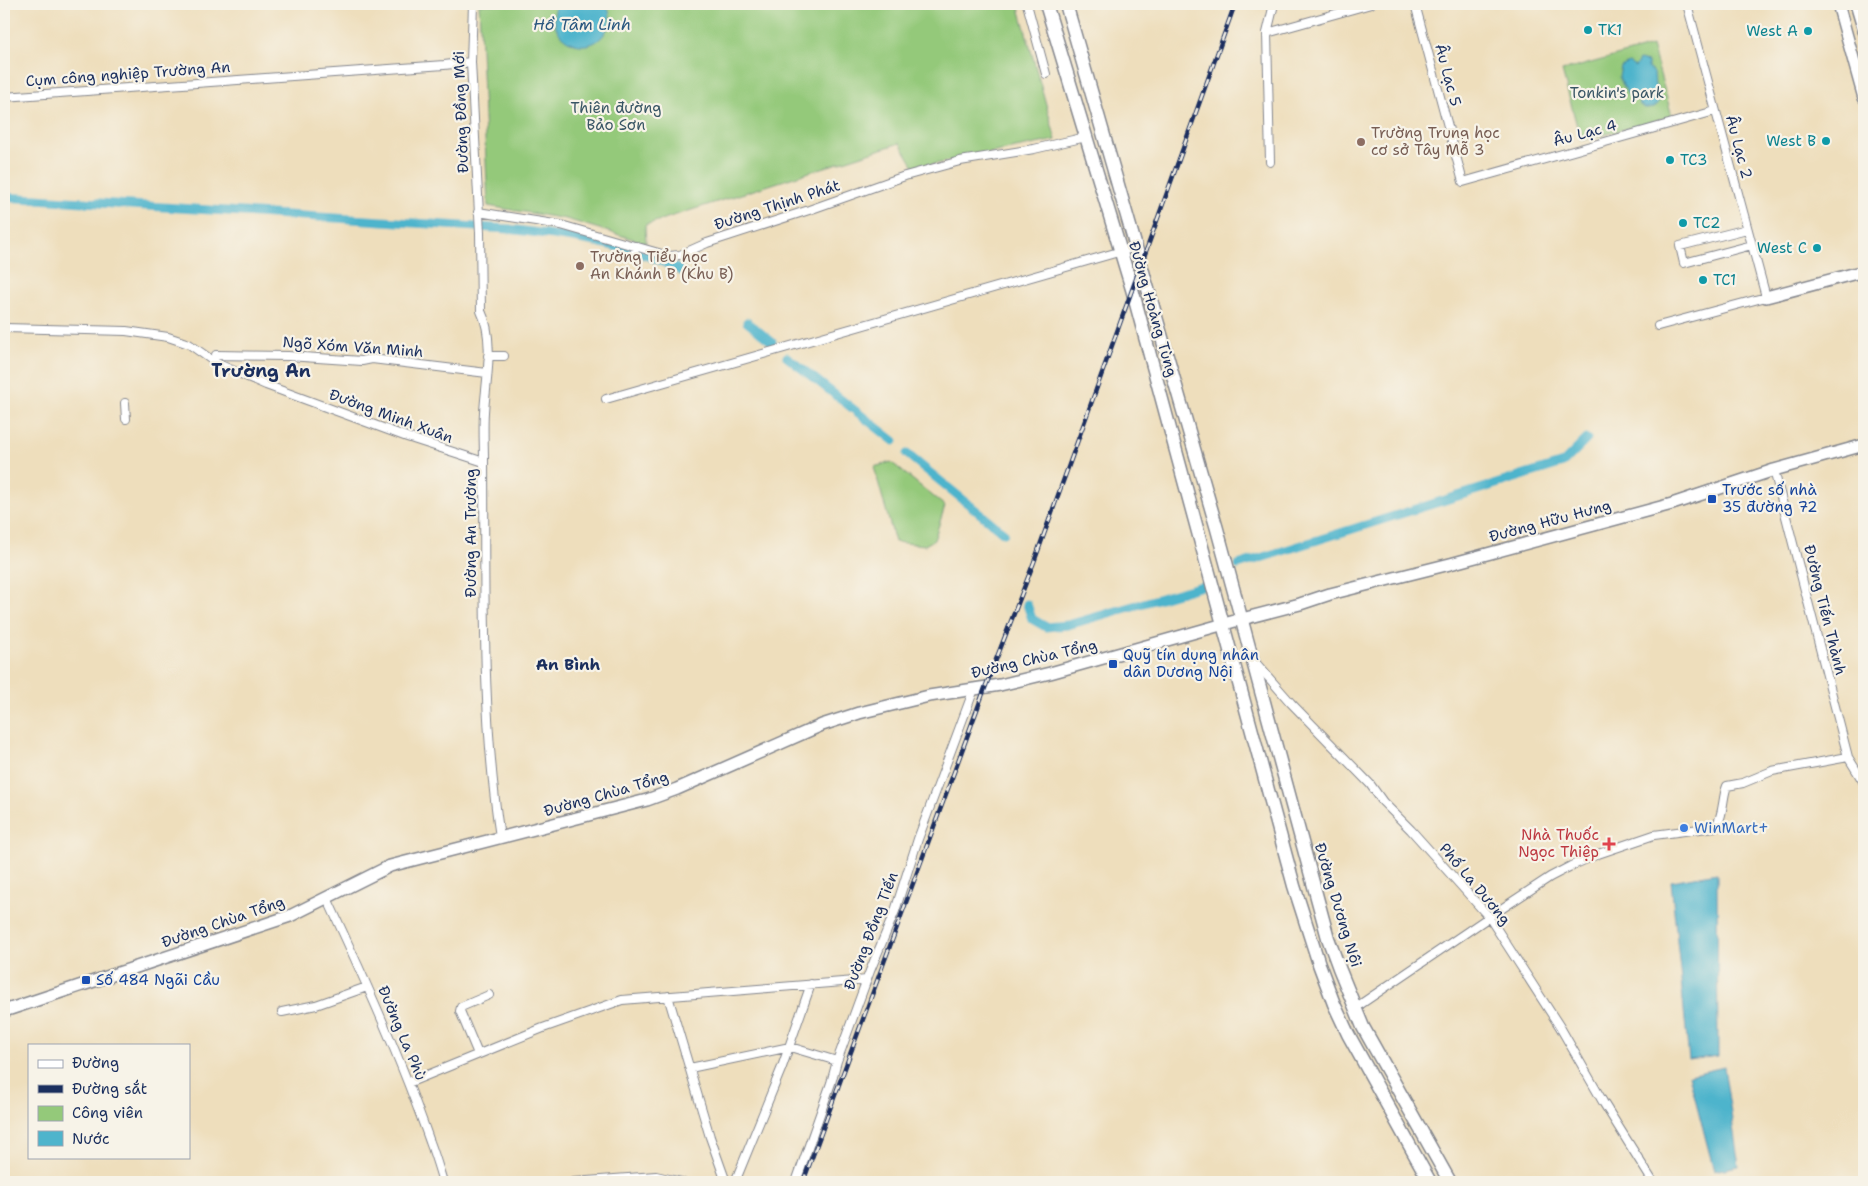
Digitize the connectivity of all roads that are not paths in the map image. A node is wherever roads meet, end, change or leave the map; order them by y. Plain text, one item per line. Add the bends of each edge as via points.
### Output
1 (473, 4) edge
2 (1027, 4) edge
3 (1046, 4) edge
4 (1066, 4) edge
5 (1274, 4) edge
6 (1371, 4) edge
7 (1415, 4) edge
8 (1687, 4) edge
9 (1838, 4) edge
10 (1856, 4) edge
11 (1864, 31) edge
12 (1267, 33) junction
13 (1082, 60) junction
14 (471, 62) junction
15 (1064, 66) junction
16 (1046, 74) dead end
17 (4, 97) edge
18 (1864, 98) edge
19 (1715, 111) junction
20 (1086, 137) junction
21 (1270, 162) dead end
22 (1463, 182) joint
23 (479, 215) junction
24 (1747, 229) junction
25 (480, 230) joint
26 (1752, 245) junction
27 (1136, 247) junction
28 (1120, 251) junction
29 (1864, 271) edge
30 (1766, 297) junction
31 (1658, 326) dead end
32 (4, 328) edge
33 (216, 355) dead end
34 (488, 356) junction
35 (504, 356) dead end
36 (487, 373) junction
37 (606, 399) dead end
38 (125, 403) dead end
39 (126, 417) dead end
40 (1864, 446) edge
41 (484, 462) junction
42 (1774, 470) junction
43 (1242, 619) junction
44 (1223, 624) junction
45 (1252, 659) junction
46 (974, 689) junction
47 (1848, 757) junction
48 (1864, 783) edge
49 (500, 837) junction
50 (327, 898) junction
51 (1489, 917) junction
52 (867, 980) junction
53 (811, 984) junction
54 (367, 987) junction
55 (489, 995) dead end
56 (668, 996) junction
57 (1355, 1008) junction
58 (4, 1010) edge
59 (282, 1012) dead end
60 (1340, 1017) junction
61 (790, 1047) junction
62 (478, 1054) junction
63 (837, 1061) junction
64 (690, 1068) junction
65 (408, 1083) junction
66 (443, 1182) edge
67 (573, 1182) edge
68 (682, 1182) edge
69 (726, 1182) edge
70 (735, 1182) edge
71 (796, 1182) edge
72 (1430, 1182) edge
73 (1450, 1182) edge
74 (1653, 1182) edge

1 - 14 street, Đường Đồng Mới
2 - 16 street
3 - 15 main road, Đường Hoàng Tùng
4 - 13 main road, Đường Hoàng Tùng
5 - 12 street
6 - 12 street
7 - 22 street, Âu Lạc 5
8 - 19 street, Âu Lạc 2
9 - 18 main road
10 - 11 main road
12 - 21 street
13 - 15 main road
13 - 27 main road, Đường Hoàng Tùng
14 - 17 street, Cụm công nghiệp Trường An
14 - 23 street, Đường Đồng Mới
15 - 20 main road, Đường Hoàng Tùng
19 - 22 street, Âu Lạc 4
19 - 24 street, Âu Lạc 2
20 - 23 street, Đường Thịnh Phát via 960,161 905,176 680,255 635,252 560,224
20 - 28 main road, Đường Hoàng Tùng
23 - 25 street, Đường Đồng Mới
24 - 26 street, Âu Lạc 2
24 - 26 street via 1680,246 1684,263
25 - 34 street, Đường An Trường via 481,311 487,322
26 - 30 street, Âu Lạc 2
27 - 28 street
27 - 43 main road, Đường Hoàng Tùng
28 - 37 street
28 - 44 main road, Đường Hoàng Tùng
29 - 30 main road
30 - 31 street
32 - 41 street, Đường Minh Xuân via 126,331 168,337 189,344 216,363 266,384
33 - 36 street, Ngõ Xóm Văn Minh via 372,359
34 - 35 street
34 - 36 street, Đường An Trường
36 - 41 street, Đường An Trường
38 - 39 street
40 - 42 main road, Đường Hữu Hưng
41 - 49 street, Đường An Trường via 485,659 494,800
42 - 43 main road, Đường Hữu Hưng via 1672,504
42 - 47 street, Đường Tiến Thành
43 - 44 main road, Đường Hữu Hưng
43 - 45 main road, Đường Dương Nội
44 - 46 main road, Đường Chùa Tổng via 1050,673
44 - 60 main road via 1294,886
45 - 51 street, Phố La Dương
45 - 57 main road, Đường Dương Nội via 1328,938
46 - 49 main road, Đường Chùa Tổng via 859,713 822,725 647,800
46 - 52 street, Đường Đồng Tiến
47 - 48 street, Đường Tiến Thành
47 - 51 street via 1772,771 1727,786 1715,827 1654,836 1598,854 1550,877
49 - 50 main road, Đường Chùa Tổng via 390,866
50 - 54 street, Đường La Phù
50 - 58 main road, Đường Chùa Tổng via 290,916
51 - 57 street
51 - 74 street, Phố La Dương
52 - 53 street
52 - 63 street, Đường Đồng Tiến
53 - 56 street
53 - 61 street
54 - 59 street via 316,1005
54 - 65 street, Đường La Phù
55 - 62 street via 461,1007 460,1011
56 - 62 street via 610,1003
56 - 64 street
57 - 60 main road
57 - 73 main road, Đường Dương Nội
60 - 72 main road
61 - 63 street
61 - 64 street
61 - 70 street
62 - 65 street
63 - 71 street, Đường Đồng Tiến
64 - 69 street
65 - 66 street, Đường La Phù
67 - 68 street via 656,1176

